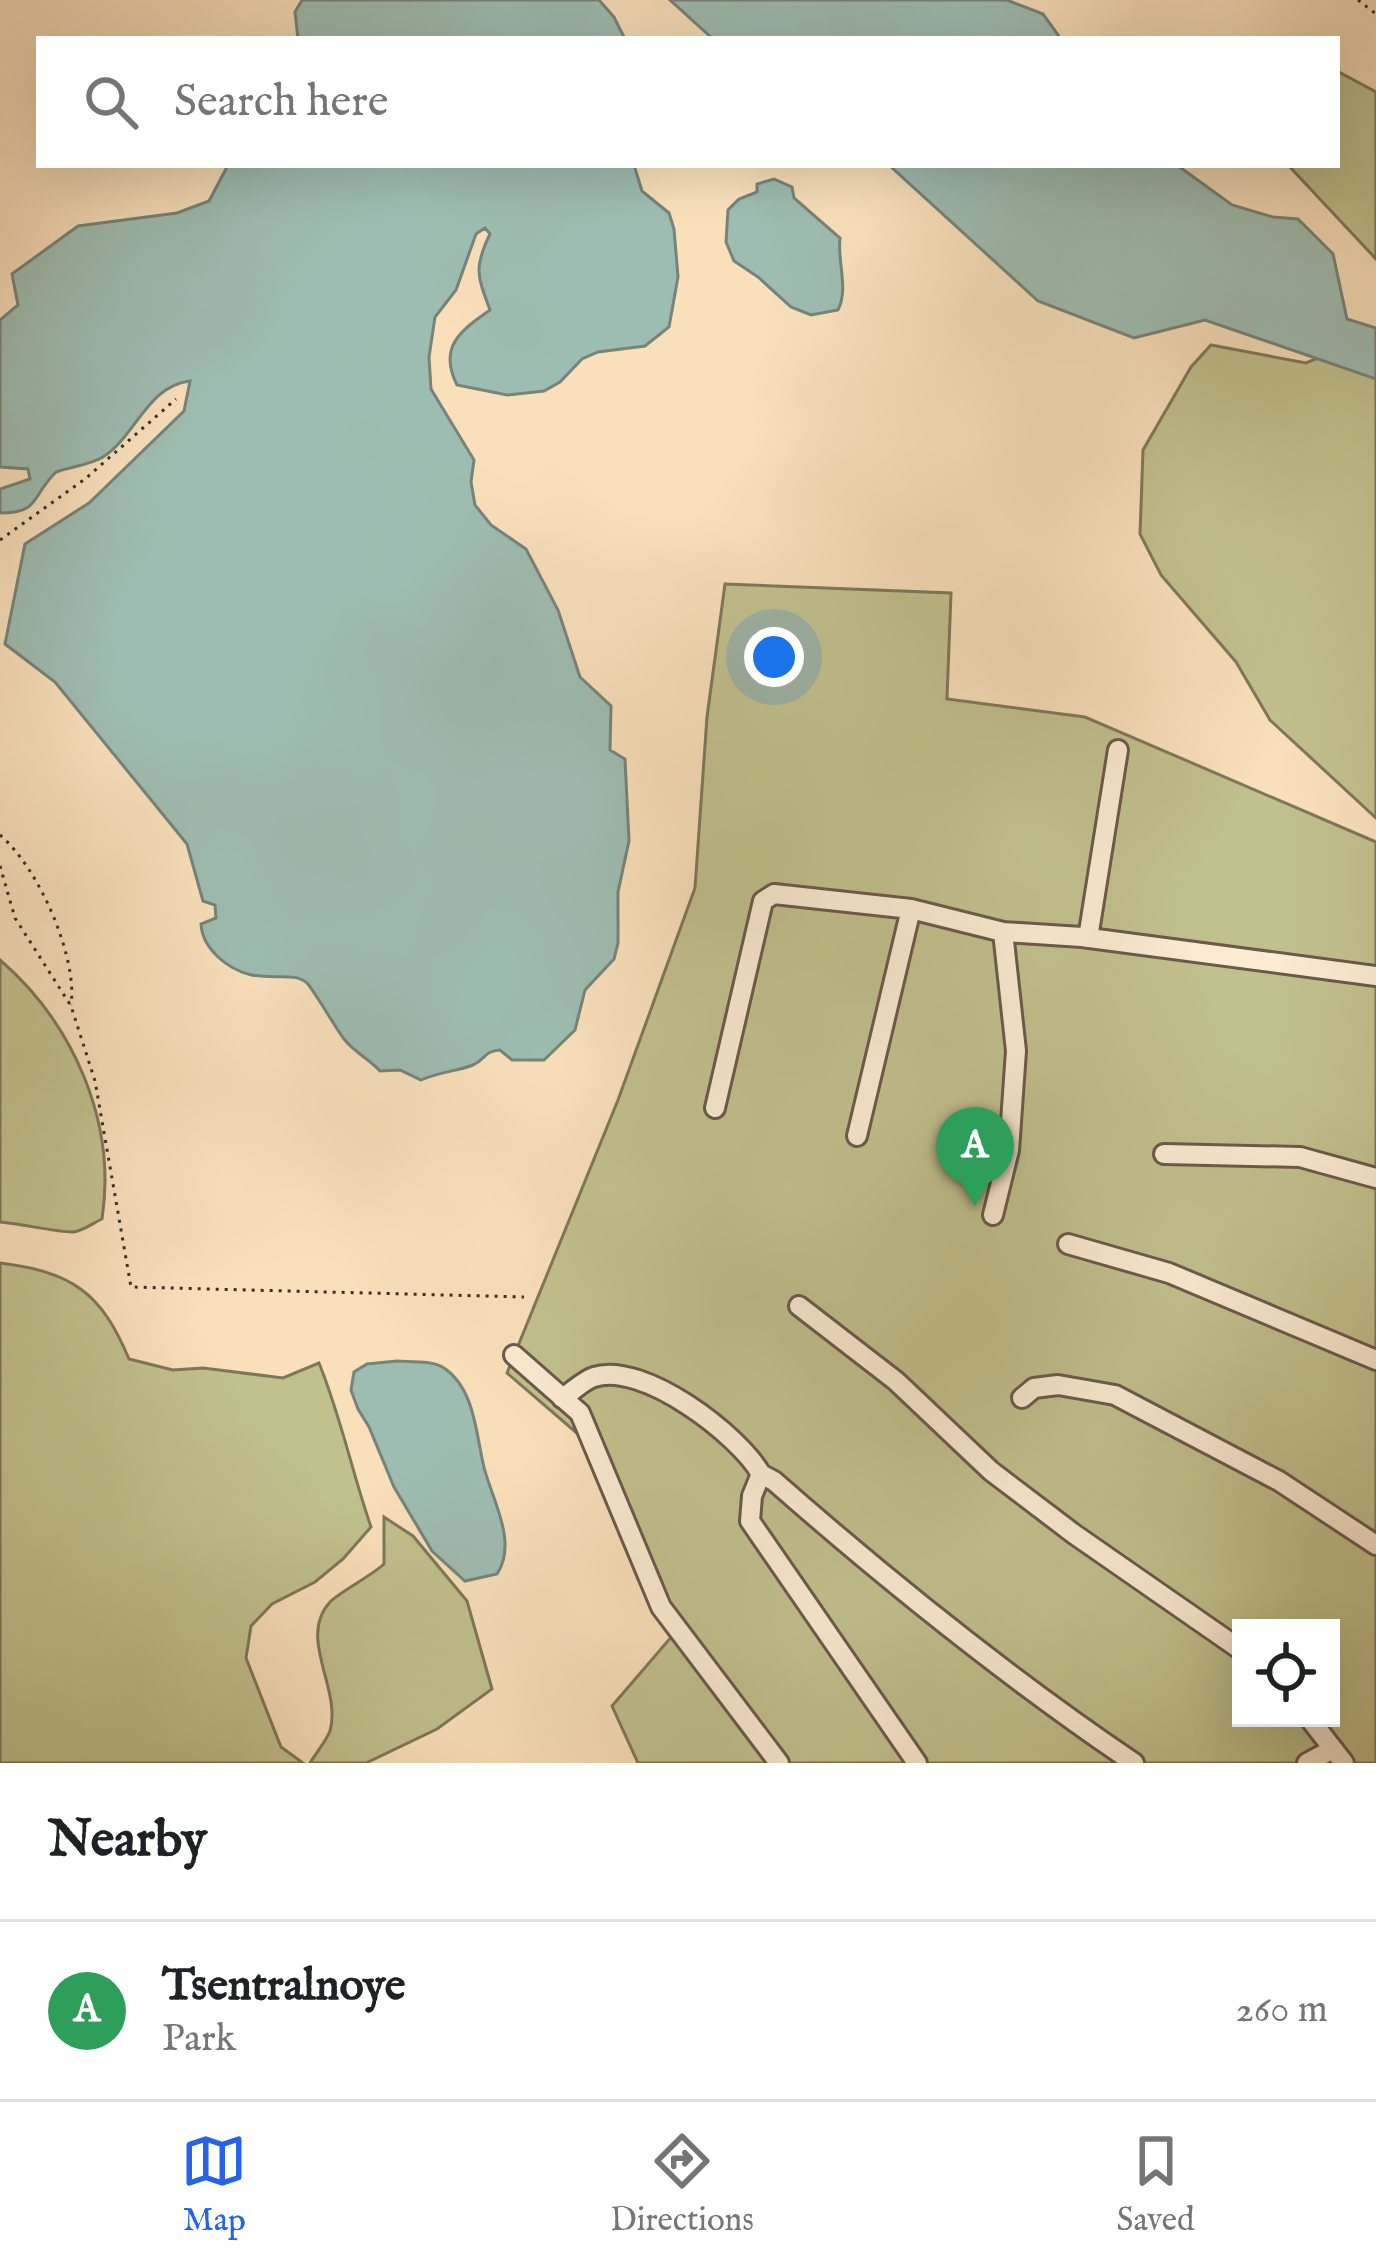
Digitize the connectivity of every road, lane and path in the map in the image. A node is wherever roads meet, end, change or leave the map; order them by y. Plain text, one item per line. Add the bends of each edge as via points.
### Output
1 (1358, 0) edge
2 (1376, 14) edge
3 (176, 399) dead end
4 (0, 540) edge
5 (1118, 749) dead end
6 (0, 836) edge
7 (0, 866) edge
8 (910, 909) junction
9 (1003, 932) junction
10 (1088, 938) junction
11 (1376, 976) edge
12 (71, 1006) junction
13 (715, 1108) dead end
14 (857, 1136) dead end
15 (1164, 1154) dead end
16 (1376, 1178) edge
17 (993, 1215) dead end
18 (1068, 1244) dead end
19 (524, 1297) dead end
20 (800, 1306) dead end
21 (514, 1355) dead end
22 (1376, 1360) edge
23 (562, 1398) junction
24 (1022, 1398) dead end
25 (761, 1474) junction
26 (1376, 1545) edge
27 (1232, 1644) edge
28 (1316, 1727) edge
29 (1339, 1756) edge
30 (779, 1763) edge
31 (917, 1763) edge
32 (1133, 1763) edge
33 (1307, 1763) edge

1 - 2 path
3 - 4 path
5 - 10 street
6 - 12 path via 46,898 74,984
7 - 12 path via 15,918
8 - 9 street
8 - 13 street via 774,894 763,901
8 - 14 street
9 - 10 street
9 - 17 street via 1016,1051 1009,1150
10 - 11 street
12 - 19 path via 95,1081 131,1288
15 - 16 street via 1300,1157
18 - 22 street via 1169,1274
20 - 27 street via 992,1471
21 - 23 street
23 - 25 street via 595,1376 668,1392 748,1452
23 - 30 street via 580,1413 661,1606
24 - 26 street via 1058,1385 1115,1395 1279,1481
25 - 31 street via 750,1520
25 - 32 street via 894,1587
28 - 29 street
29 - 33 street

